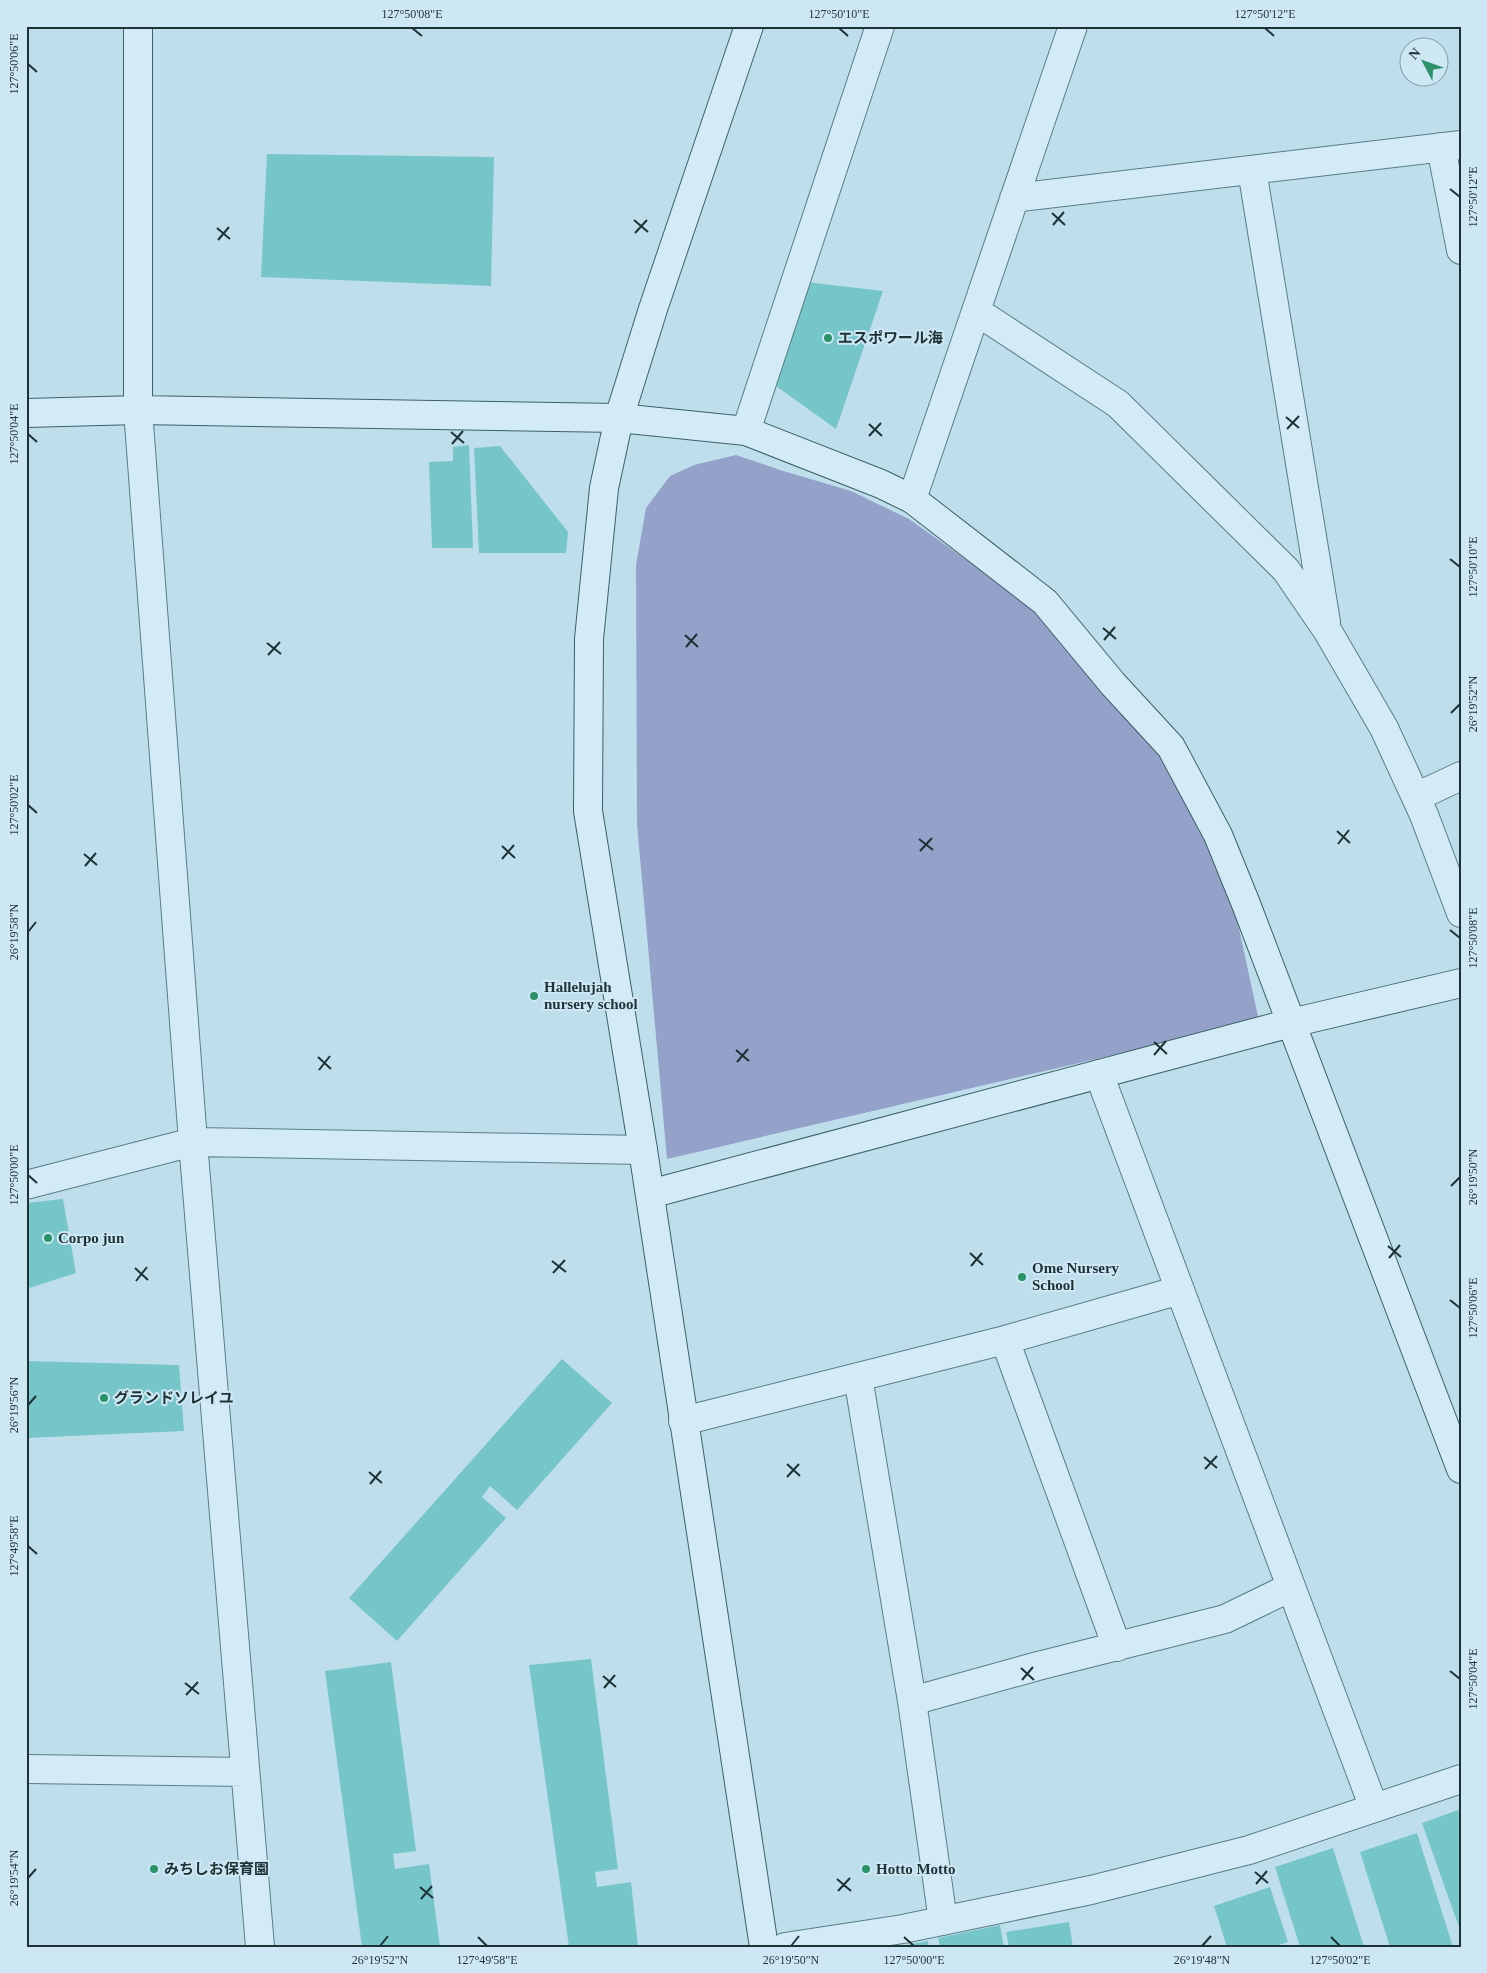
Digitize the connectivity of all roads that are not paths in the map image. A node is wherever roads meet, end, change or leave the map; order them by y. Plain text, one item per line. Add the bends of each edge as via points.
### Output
1 (138, 26) edge
2 (749, 26) edge
3 (880, 26) edge
4 (1073, 26) edge
5 (1451, 146) edge
6 (1252, 170) junction
7 (1014, 198) junction
8 (1461, 250) edge
9 (976, 311) junction
10 (138, 410) junction
11 (26, 413) edge
12 (619, 418) junction
13 (746, 431) junction
14 (912, 499) junction
15 (1327, 630) junction
16 (1461, 776) edge
17 (1416, 797) junction
18 (1461, 913) edge
19 (1461, 983) edge
20 (1291, 1023) junction
21 (1099, 1074) junction
22 (193, 1142) junction
23 (643, 1150) junction
24 (26, 1185) edge
25 (650, 1194) junction
26 (1180, 1290) junction
27 (1005, 1340) junction
28 (858, 1377) junction
29 (683, 1421) junction
30 (1461, 1470) edge
31 (1291, 1587) junction
32 (1117, 1647) junction
33 (912, 1701) junction
34 (26, 1768) edge
35 (245, 1772) junction
36 (1461, 1779) edge
37 (1374, 1808) junction
38 (943, 1921) junction
39 (260, 1947) edge
40 (764, 1947) edge
41 (785, 1947) edge

1 - 10 street
2 - 12 street
3 - 13 street
4 - 7 street
5 - 6 street
5 - 8 street
6 - 7 street
6 - 15 street
7 - 9 street
9 - 14 street
9 - 15 street via 1118,404 1286,570
10 - 11 street
10 - 12 street
10 - 22 street
12 - 13 street
12 - 23 street via 604,488 589,639 588,811
13 - 14 street
14 - 20 street via 1045,602 1171,747 1218,835
15 - 17 street via 1384,728
16 - 17 street
17 - 18 street
19 - 20 street
20 - 21 street
20 - 30 street
21 - 25 street
21 - 26 street
22 - 23 street
22 - 24 street
22 - 35 street
23 - 25 street
25 - 29 street
26 - 27 street
26 - 31 street
27 - 28 street
27 - 32 street
28 - 29 street
28 - 33 street
29 - 40 street
31 - 32 street via 1225,1619
31 - 37 street
32 - 33 street
33 - 38 street
34 - 35 street
35 - 39 street
36 - 37 street
37 - 38 street via 1248,1850 1091,1890
38 - 41 street

